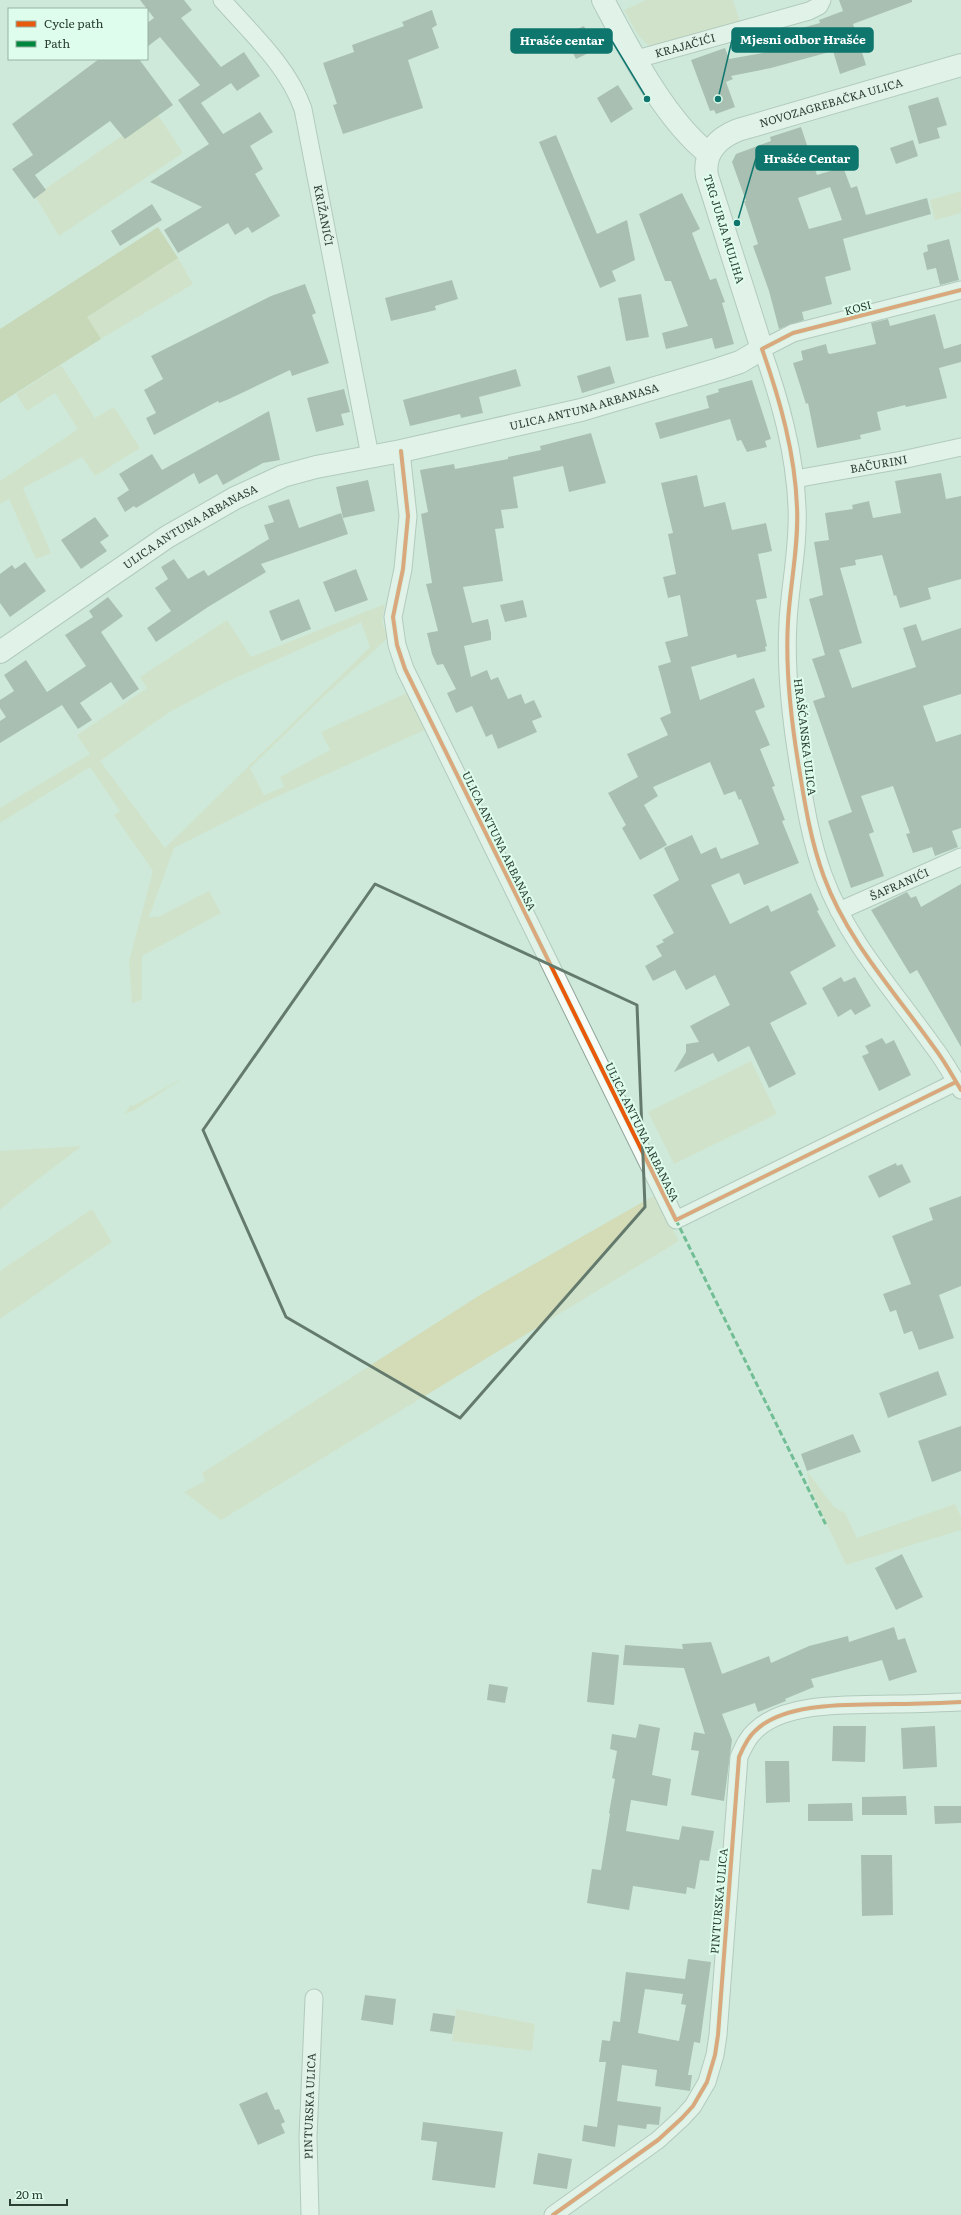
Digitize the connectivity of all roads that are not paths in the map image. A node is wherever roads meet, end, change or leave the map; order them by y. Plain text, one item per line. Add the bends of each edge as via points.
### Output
1 (222, 0) edge
2 (603, 0) edge
3 (822, 0) edge
4 (637, 59) junction
5 (961, 65) edge
6 (709, 154) junction
7 (961, 290) edge
8 (762, 349) junction
9 (961, 447) edge
10 (401, 451) junction
11 (370, 456) junction
12 (795, 479) junction
13 (0, 652) edge
14 (961, 857) edge
15 (839, 911) junction
16 (959, 1086) edge
17 (961, 1702) edge
18 (314, 1998) dead end
19 (310, 2215) edge
20 (553, 2215) edge

1 - 11 street, KRIŽANIĆI via 285,73 304,109
2 - 4 main road
3 - 4 street, KRAJAČIĆI via 819,6 809,11
4 - 6 main road via 675,118
5 - 6 main road, NOVOZAGREBAČKA ULICA via 738,130 722,136
6 - 8 main road, TRG JURJA MULIHA via 707,176
7 - 8 street, KOSI via 793,333
8 - 10 main road, ULICA ANTUNA ARBANASA via 740,362 582,410
8 - 12 street, HRAŠĆANSKA ULICA via 781,407
9 - 12 street, BAČURINI
10 - 11 main road, ULICA ANTUNA ARBANASA
10 - 16 street, ULICA ANTUNA ARBANASA via 408,516 403,569 393,617 397,645 405,669 676,1220
11 - 13 main road, ULICA ANTUNA ARBANASA via 316,466 283,476 235,498 167,537
12 - 15 street, HRAŠĆANSKA ULICA via 796,544 788,623 789,694 795,746 810,830 824,876
14 - 15 street, ŠAFRANIĆI
15 - 16 street, HRAŠĆANSKA ULICA via 889,989 933,1045
17 - 20 street, PINTURSKA ULICA via 806,1708 786,1714 755,1730 744,1744 739,1757 718,2035 707,2082 693,2106 658,2140
18 - 19 street, PINTURSKA ULICA via 308,2137

